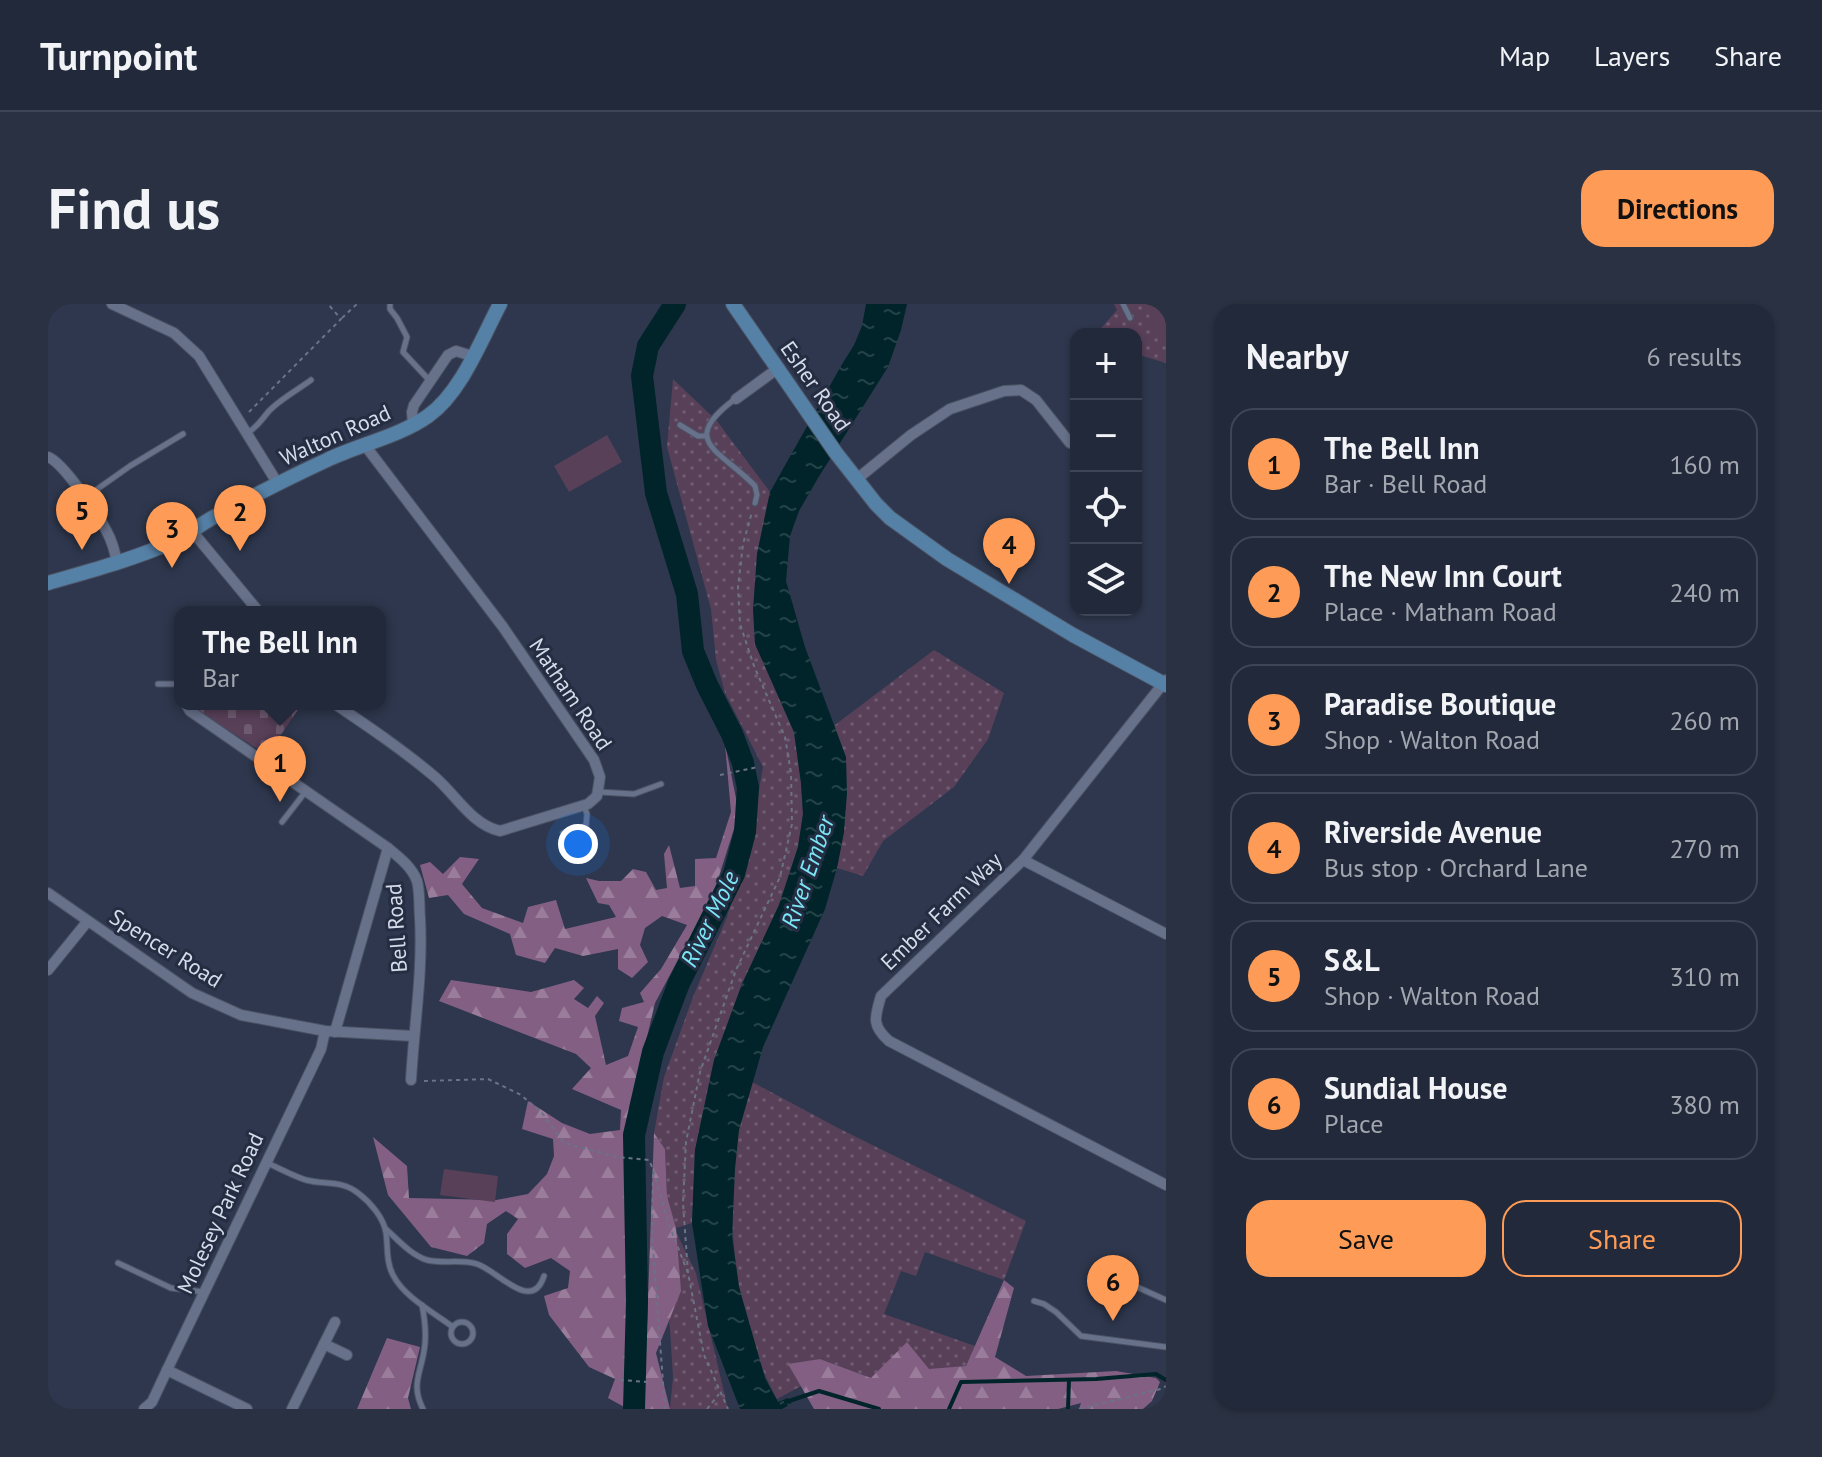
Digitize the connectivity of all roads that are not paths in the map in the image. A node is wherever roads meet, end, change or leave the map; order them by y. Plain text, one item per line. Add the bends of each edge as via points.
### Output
1 (112, 304) edge
2 (390, 304) edge
3 (500, 304) edge
4 (733, 304) edge
5 (1123, 304) edge
6 (1130, 318) dead end
7 (472, 356) junction
8 (777, 369) junction
9 (311, 380) dead end
10 (430, 381) junction
11 (736, 399) joint
12 (413, 425) junction
13 (680, 425) dead end
14 (246, 433) junction
15 (183, 434) dead end
16 (705, 436) junction
17 (1070, 443) dead end
18 (364, 444) junction
19 (48, 457) edge
20 (857, 479) junction
21 (278, 484) junction
22 (85, 498) junction
23 (755, 503) road end
24 (192, 531) junction
25 (117, 563) junction
26 (48, 583) edge
27 (252, 606) edge
28 (1165, 683) edge
29 (158, 684) dead end
30 (174, 684) edge
31 (191, 710) edge
32 (344, 710) edge
33 (661, 784) dead end
34 (306, 790) junction
35 (598, 792) junction
36 (583, 805) junction
37 (282, 822) dead end
38 (563, 833) dead end
39 (388, 848) junction
40 (1023, 860) junction
41 (48, 893) edge
42 (87, 922) junction
43 (1166, 934) edge
44 (48, 970) edge
45 (330, 1031) junction
46 (413, 1036) junction
47 (411, 1080) road end
48 (266, 1162) junction
49 (1166, 1185) edge
50 (386, 1229) junction
51 (118, 1263) dead end
52 (544, 1276) dead end
53 (1128, 1283) dead end
54 (205, 1292) junction
55 (1166, 1300) edge
56 (1034, 1301) dead end
57 (422, 1304) junction
58 (335, 1322) dead end
59 (453, 1327) junction
60 (324, 1344) junction
61 (1166, 1347) edge
62 (347, 1355) dead end
63 (167, 1370) junction
64 (144, 1409) edge
65 (247, 1409) edge
66 (292, 1409) edge
67 (423, 1409) edge

1 - 14 street via 186,343
2 - 10 lane via 407,337 403,352
3 - 7 main road, Walton Road
4 - 8 main road, Esher Road
5 - 6 lane
7 - 10 street via 456,351 448,355
7 - 12 main road, Walton Road via 444,402
8 - 11 street
8 - 20 main road, Esher Road
9 - 14 lane
10 - 12 street via 414,405
11 - 16 lane via 713,418
12 - 18 main road, Walton Road
13 - 16 lane
14 - 21 street
15 - 22 lane
16 - 23 lane via 755,486
17 - 20 street via 1036,400 1021,390 1004,391 950,409
18 - 21 main road, Walton Road
18 - 35 street, Matham Road via 503,627 594,760
19 - 22 street
20 - 28 main road, Esher Road via 890,518 947,559
21 - 24 main road, Walton Road
22 - 25 street via 108,532
24 - 25 main road, Walton Road
24 - 27 street
25 - 26 main road, Walton Road
28 - 40 street, Ember Farm Way
29 - 30 lane
31 - 34 street, Bell Road
32 - 36 street via 399,748 490,829 500,831
33 - 35 lane via 634,794
34 - 37 lane
34 - 39 street, Bell Road
35 - 36 street
36 - 38 lane via 586,826
39 - 45 street, Molesey Park Road
39 - 46 street, Bell Road via 410,868 418,888 419,996
40 - 43 street
40 - 49 street, Ember Farm Way via 881,996 874,1017 880,1032
41 - 42 street, Spencer Road
42 - 44 street
42 - 45 street, Spencer Road via 192,993 241,1015
45 - 46 street, Spencer Road
45 - 48 street, Molesey Park Road
46 - 47 street, Bell Road
48 - 50 lane via 303,1179 348,1186 361,1194
48 - 54 street, Molesey Park Road
50 - 52 lane via 426,1260 480,1265 524,1292 542,1285
50 - 57 lane via 394,1277
51 - 54 lane via 171,1288
53 - 55 lane
54 - 63 street, Molesey Park Road
56 - 61 lane via 1056,1312 1081,1336
57 - 59 lane
57 - 67 lane via 426,1336 416,1389
58 - 60 street
59 - 59 lane via 461,1322 470,1325 472,1340 457,1344
60 - 62 street
60 - 66 street
63 - 64 street, Molesey Park Road
63 - 65 street

